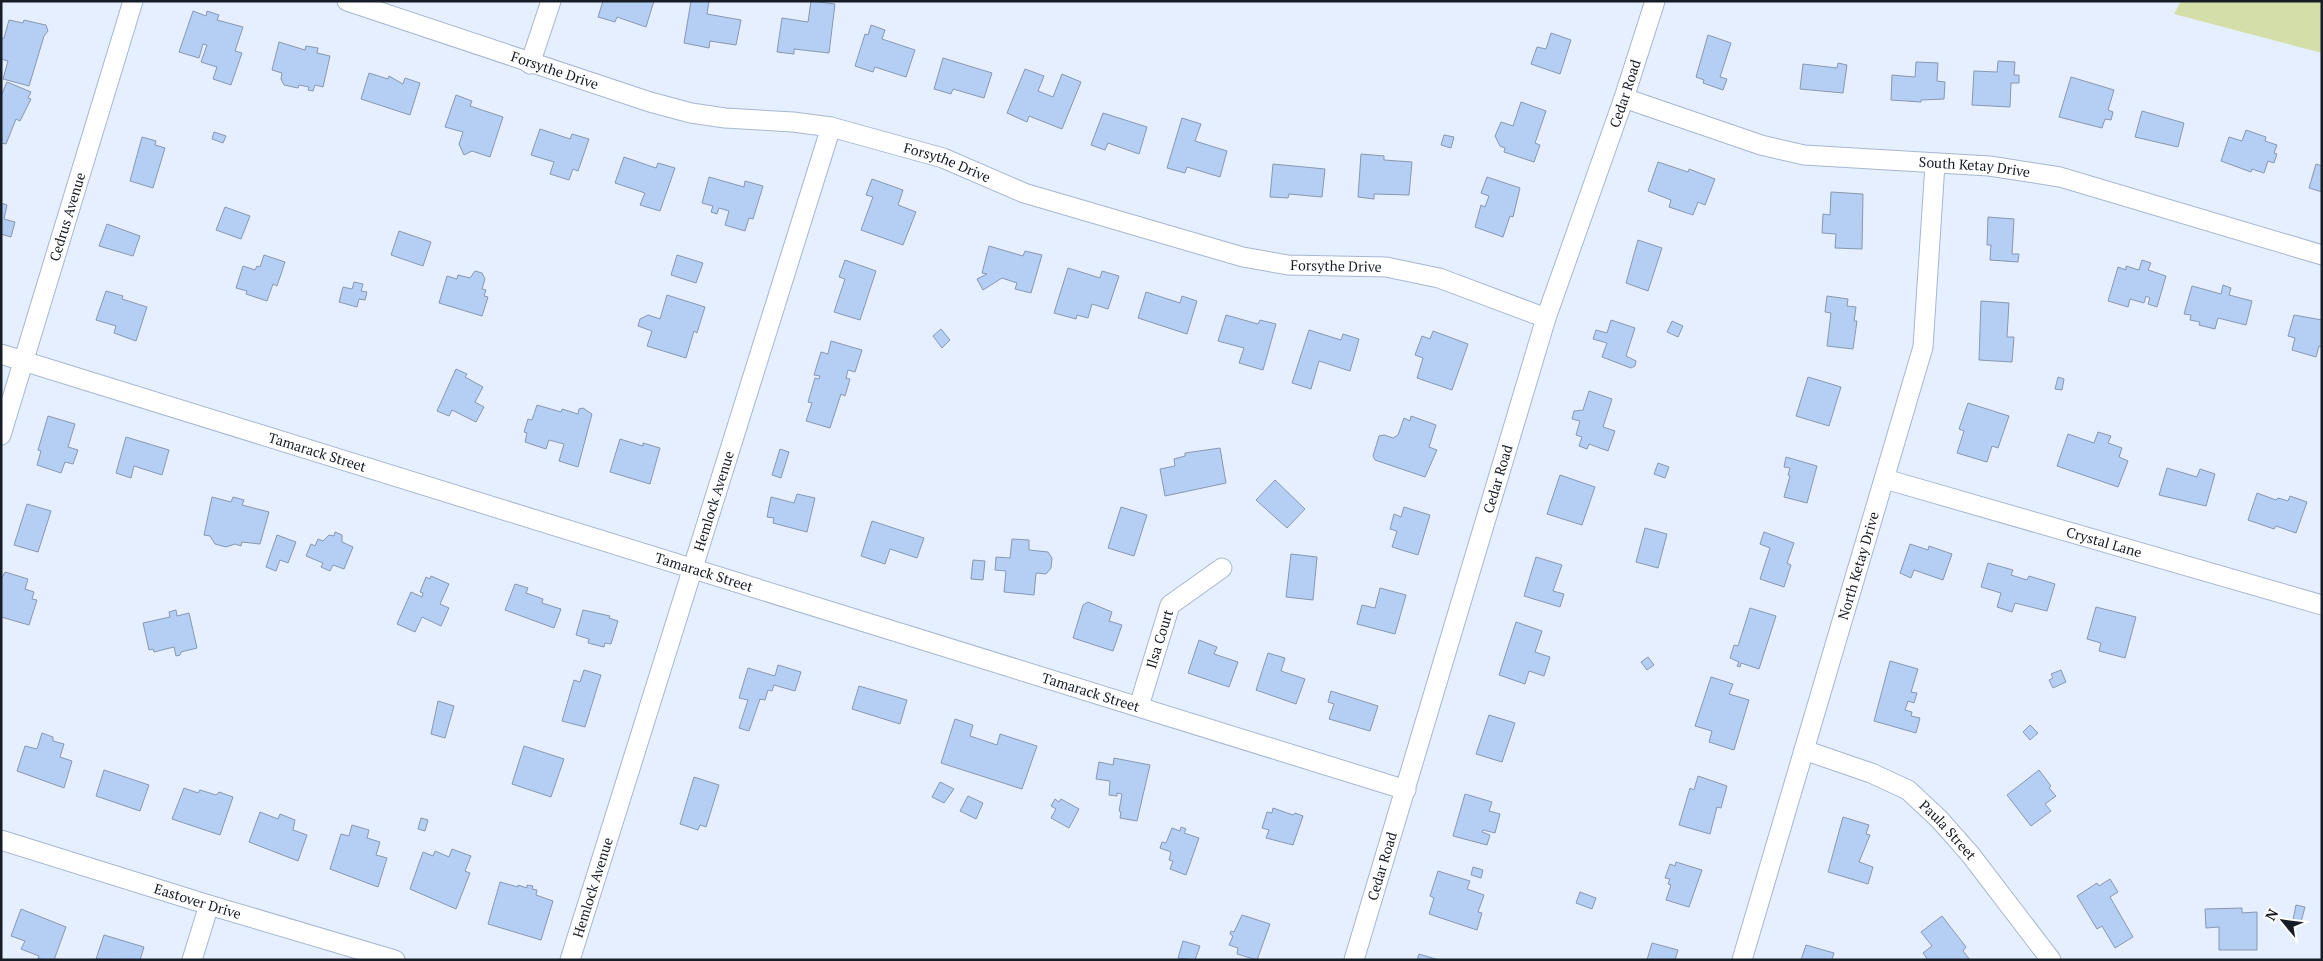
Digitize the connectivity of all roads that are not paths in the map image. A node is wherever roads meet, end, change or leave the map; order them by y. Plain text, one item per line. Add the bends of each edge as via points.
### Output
1 (133, 1) edge
2 (347, 1) edge
3 (550, 1) edge
4 (1655, 1) edge
5 (530, 64) junction
6 (1624, 98) junction
7 (831, 127) junction
8 (1935, 164) junction
9 (2322, 255) edge
10 (1546, 318) junction
11 (1, 354) edge
12 (24, 361) junction
13 (1, 434) edge
14 (1885, 479) junction
15 (1222, 568) dead end
16 (693, 569) junction
17 (2322, 605) edge
18 (1139, 706) junction
19 (1804, 750) junction
20 (1406, 790) junction
21 (1, 840) edge
22 (209, 905) junction
23 (192, 960) edge
24 (395, 960) edge
25 (570, 960) edge
26 (1354, 960) edge
27 (1742, 960) edge
28 (2051, 960) edge

1 - 12 street, Cedrus Avenue
2 - 5 street, Forsythe Drive
3 - 5 street
4 - 6 street, Cedar Road
5 - 7 street, Forsythe Drive via 691,113
6 - 8 street, South Ketay Drive via 1743,139 1804,155
6 - 10 street, Cedar Road
7 - 10 street, Forsythe Drive via 943,158 1024,193 1243,257 1331,268 1386,266 1439,278
7 - 16 street, Hemlock Avenue
8 - 9 street, South Ketay Drive via 1989,166 2060,177
8 - 14 street, North Ketay Drive via 1922,347
10 - 20 street, Cedar Road
11 - 12 street, Tamarack Street
12 - 13 street, Cedrus Avenue
12 - 16 street, Tamarack Street
14 - 17 street, Crystal Lane
14 - 19 street, North Ketay Drive
15 - 18 street, Ilsa Court via 1170,605
16 - 18 street, Tamarack Street
16 - 25 street, Hemlock Avenue
18 - 20 street, Tamarack Street
19 - 27 street, North Ketay Drive
19 - 28 street, Paula Street via 1871,773 1908,790 1970,854
20 - 26 street, Cedar Road
21 - 22 street, Eastover Drive
22 - 23 street
22 - 24 street, Eastover Drive

